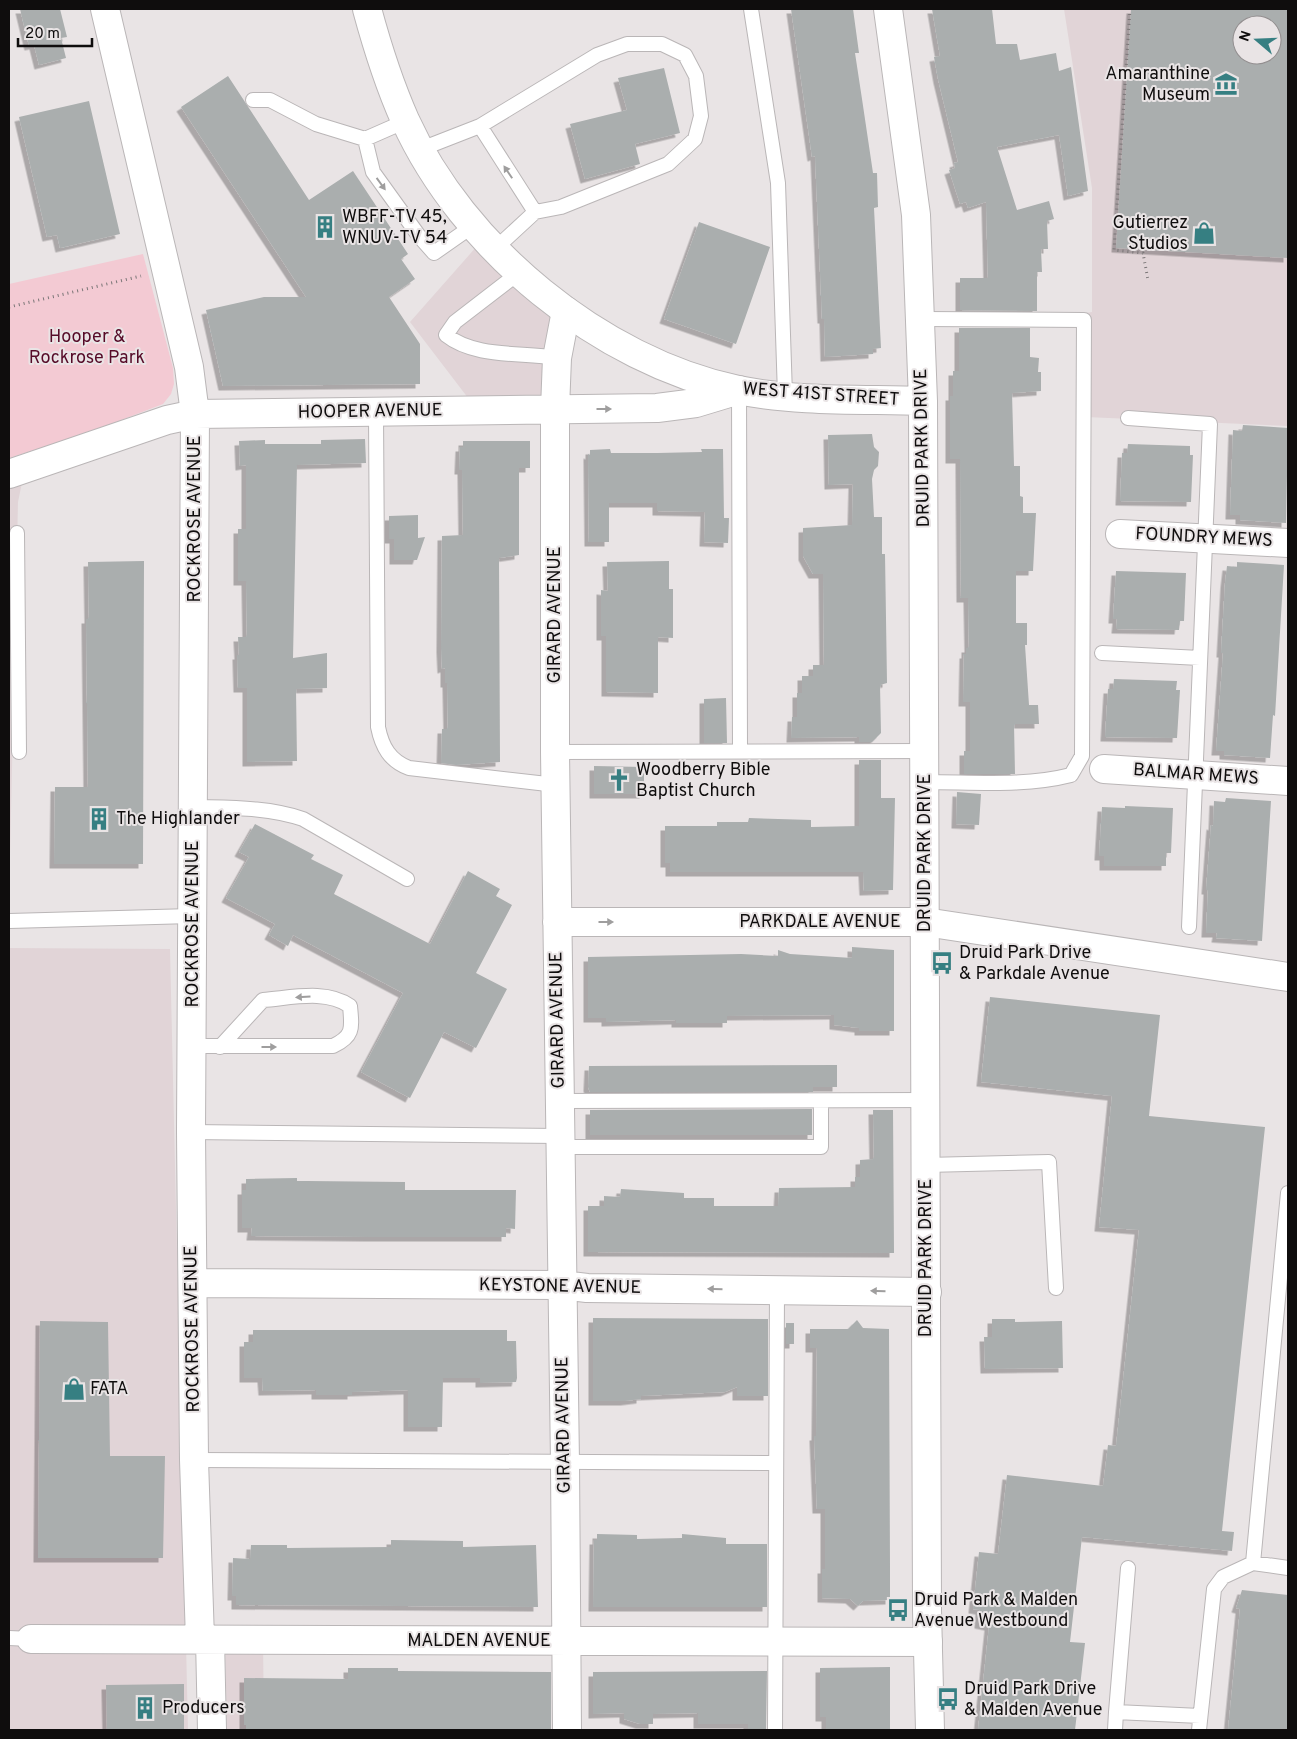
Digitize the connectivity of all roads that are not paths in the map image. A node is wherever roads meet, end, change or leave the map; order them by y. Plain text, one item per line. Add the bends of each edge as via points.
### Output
1 (105, 9) edge
2 (751, 9) edge
3 (888, 9) edge
4 (369, 14) edge
5 (253, 100) dead end
6 (406, 121) junction
7 (480, 126) junction
8 (365, 139) junction
9 (421, 149) junction
10 (535, 212) junction
11 (474, 225) junction
12 (495, 249) junction
13 (520, 272) junction
14 (566, 311) junction
15 (921, 319) junction
16 (557, 358) junction
17 (739, 390) junction
18 (785, 395) junction
19 (924, 401) junction
20 (555, 409) junction
21 (376, 413) junction
22 (195, 414) junction
23 (1128, 418) dead end
24 (9, 474) edge
25 (17, 533) dead end
26 (1120, 534) dead end
27 (1206, 537) junction
28 (1288, 543) edge
29 (1102, 652) dead end
30 (1200, 658) junction
31 (740, 750) junction
32 (925, 751) junction
33 (19, 752) dead end
34 (555, 752) junction
35 (1104, 769) dead end
36 (1194, 775) junction
37 (1288, 781) edge
38 (925, 782) junction
39 (556, 785) junction
40 (194, 807) junction
41 (407, 879) dead end
42 (192, 916) junction
43 (9, 921) edge
44 (557, 922) junction
45 (925, 922) junction
46 (1189, 927) dead end
47 (1288, 977) edge
48 (192, 1046) junction
49 (220, 1047) junction
50 (926, 1100) junction
51 (559, 1101) junction
52 (822, 1101) junction
53 (191, 1132) junction
54 (560, 1141) junction
55 (926, 1165) junction
56 (1288, 1193) edge
57 (193, 1283) junction
58 (562, 1285) junction
59 (1056, 1288) dead end
60 (777, 1290) junction
61 (927, 1292) junction
62 (194, 1460) junction
63 (566, 1462) junction
64 (775, 1463) junction
65 (1253, 1563) junction
66 (1128, 1568) dead end
67 (1288, 1568) edge
68 (20, 1639) edge
69 (205, 1639) junction
70 (566, 1641) junction
71 (774, 1642) junction
72 (928, 1642) junction
73 (1116, 1712) junction
74 (1200, 1716) junction
75 (212, 1730) edge
76 (567, 1730) edge
77 (776, 1730) edge
78 (930, 1730) edge
79 (1115, 1730) edge
80 (1198, 1730) edge

1 - 22 street, ROCKROSE AVENUE via 193,385
2 - 18 lane via 778,183
3 - 15 street, DRUID PARK DRIVE via 916,215
4 - 6 street, WEST 41ST STREET via 387,75
5 - 8 lane via 270,100 316,124
6 - 8 lane
6 - 9 street, WEST 41ST STREET
7 - 9 lane
10 -> 7 lane
7 - 10 lane via 597,55 627,44 662,44 685,55 696,76 701,116 695,139 668,164 561,206
8 -> 11 lane via 373,172 434,253
9 - 11 street, WEST 41ST STREET
10 - 12 lane
11 - 12 street, WEST 41ST STREET
12 - 13 street, WEST 41ST STREET
13 - 14 street, WEST 41ST STREET
13 - 16 lane via 455,322 446,335 471,350
14 - 16 street, GIRARD AVENUE
14 - 17 street, WEST 41ST STREET via 646,358
15 - 19 street, DRUID PARK DRIVE
15 - 38 lane via 1084,320 1082,756 1071,775 1056,779
16 - 20 street, GIRARD AVENUE
17 - 18 street, WEST 41ST STREET
20 -> 17 street, HOOPER AVENUE via 657,408 696,403
17 - 31 lane
18 - 19 street, WEST 41ST STREET
19 - 32 street, DRUID PARK DRIVE
20 - 21 street, HOOPER AVENUE
20 - 34 street, GIRARD AVENUE
21 - 22 street, HOOPER AVENUE
21 - 39 lane via 378,728 381,740 398,764 409,768
22 - 24 street, HOOPER AVENUE via 167,420
22 - 40 street, ROCKROSE AVENUE
23 - 27 lane via 1210,424
25 - 33 lane
26 - 27 street, FOUNDRY MEWS
27 - 28 street, FOUNDRY MEWS
27 - 30 lane
29 - 30 lane
30 - 36 lane
31 - 32 lane
31 - 34 lane
32 - 38 street, DRUID PARK DRIVE
34 - 39 street, GIRARD AVENUE
35 - 36 street, BALMAR MEWS
36 - 37 street, BALMAR MEWS
36 - 46 lane
38 - 45 street, DRUID PARK DRIVE
39 - 44 street, GIRARD AVENUE
40 - 41 lane via 273,810 289,814
40 - 42 street, ROCKROSE AVENUE
42 - 43 lane
42 - 48 street, ROCKROSE AVENUE
44 -> 45 street, PARKDALE AVENUE
44 - 51 street, GIRARD AVENUE
45 - 47 street, PARKDALE AVENUE
45 - 50 street, DRUID PARK DRIVE
48 - 49 lane
48 - 53 street, ROCKROSE AVENUE
49 -> 49 lane via 333,1046 346,1040 350,1032 350,1006 339,998 328,996 263,1000
50 - 52 lane
50 - 55 street, DRUID PARK DRIVE
51 - 52 lane
51 - 54 street, GIRARD AVENUE
52 - 54 lane via 821,1147
53 - 54 lane
53 - 57 street, ROCKROSE AVENUE
54 - 58 street, GIRARD AVENUE
55 - 59 lane via 1049,1162
55 - 61 street, DRUID PARK DRIVE
56 - 65 lane
57 - 58 street, KEYSTONE AVENUE
57 - 62 street, ROCKROSE AVENUE
60 -> 58 street, KEYSTONE AVENUE
58 - 63 street, GIRARD AVENUE
61 -> 60 street, KEYSTONE AVENUE
60 - 64 lane
61 - 72 street, DRUID PARK DRIVE
62 - 63 lane
62 - 69 street, ROCKROSE AVENUE
63 - 64 lane
63 - 70 street, GIRARD AVENUE
64 - 71 lane
65 - 67 lane
65 - 74 lane via 1223,1577 1214,1589
66 - 73 lane
68 - 69 street, MALDEN AVENUE
69 - 70 street, MALDEN AVENUE
69 - 75 street, ROCKROSE AVENUE
70 - 71 street, MALDEN AVENUE
70 - 76 street, GIRARD AVENUE
71 - 72 street, MALDEN AVENUE
71 - 77 lane
72 - 78 street, DRUID PARK DRIVE
73 - 74 lane
73 - 79 lane
74 - 80 lane

